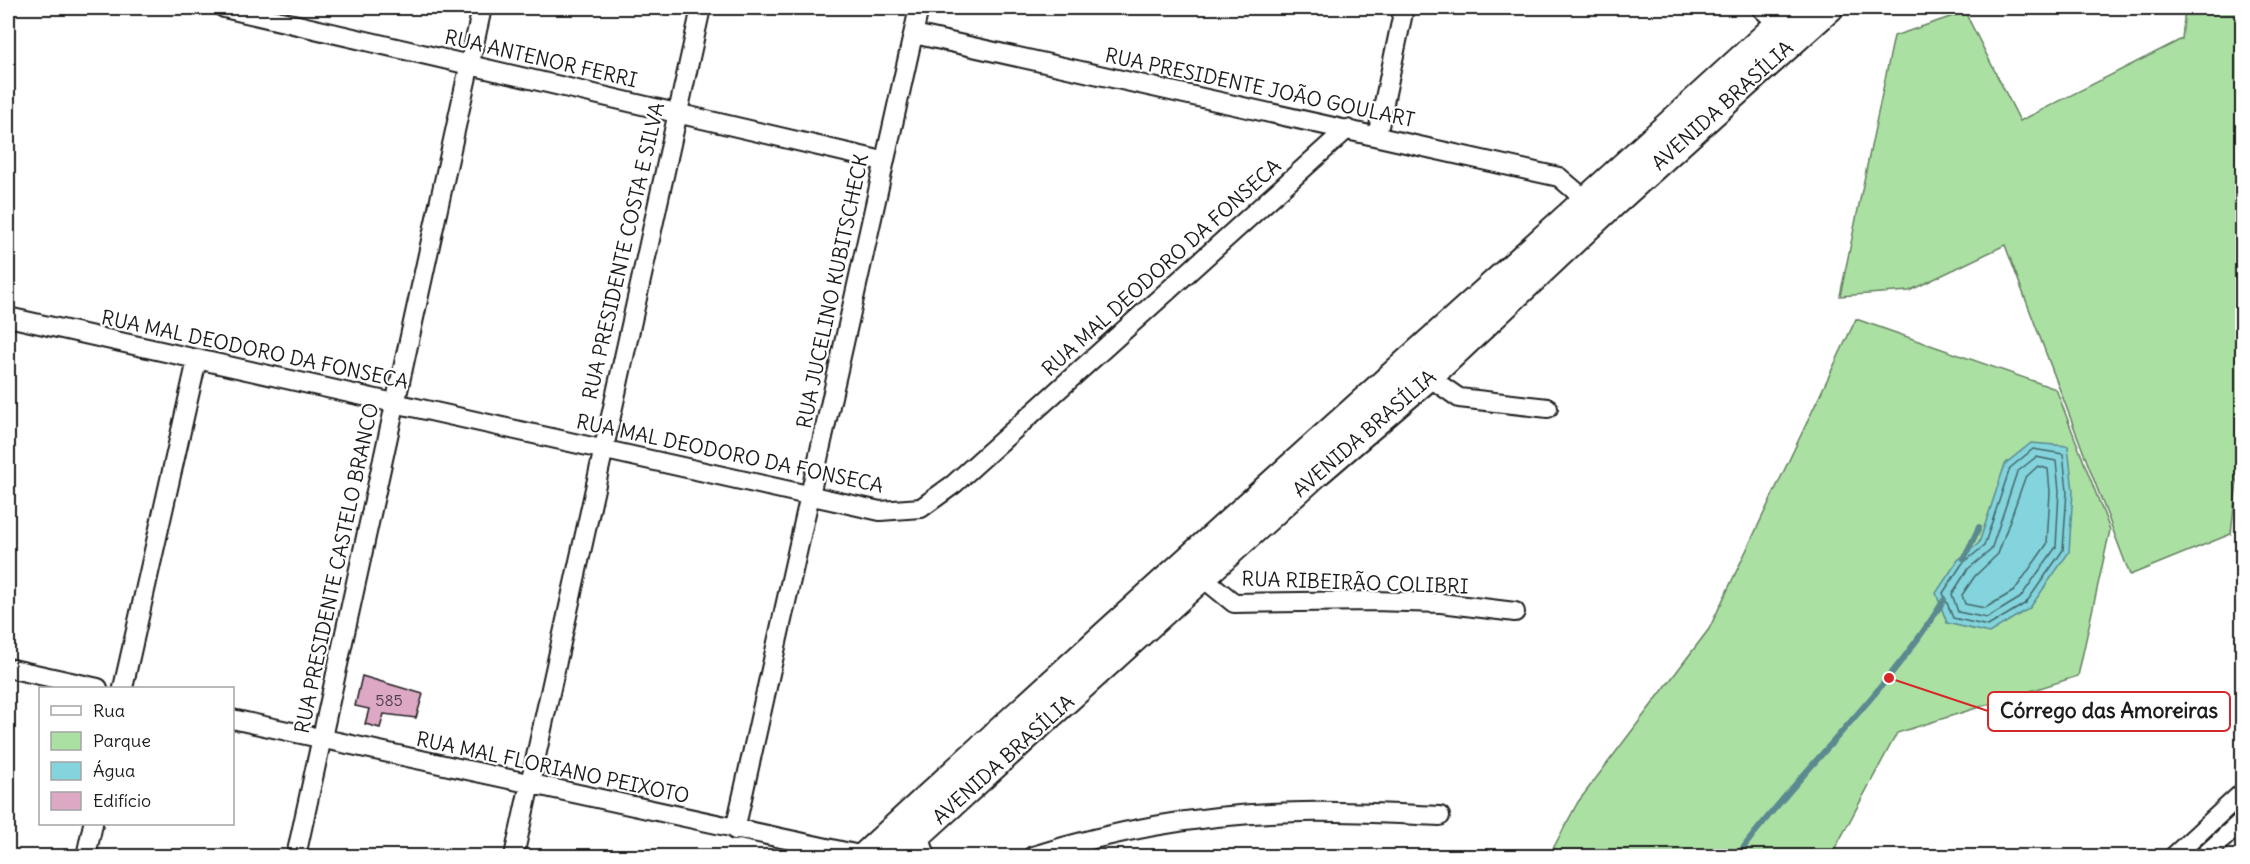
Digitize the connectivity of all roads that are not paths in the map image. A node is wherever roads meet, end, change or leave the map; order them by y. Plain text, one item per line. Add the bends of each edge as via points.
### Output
1 (224, 8) edge
2 (483, 8) edge
3 (701, 8) edge
4 (919, 8) edge
5 (1404, 8) edge
6 (1830, 8) edge
7 (273, 13) edge
8 (1783, 19) edge
9 (914, 34) junction
10 (470, 65) junction
11 (678, 112) junction
12 (1347, 129) junction
13 (1377, 136) junction
14 (883, 161) junction
15 (1595, 207) junction
16 (8, 317) edge
17 (197, 360) junction
18 (1429, 377) junction
19 (396, 403) junction
20 (1548, 408) dead end
21 (602, 448) junction
22 (810, 495) junction
23 (1202, 577) junction
24 (1515, 612) dead end
25 (8, 668) edge
26 (94, 687) edge
27 (123, 687) edge
28 (234, 719) edge
29 (321, 739) junction
30 (530, 785) junction
31 (2242, 794) edge
32 (1440, 816) dead end
33 (2242, 821) edge
34 (93, 825) edge
35 (735, 830) junction
36 (922, 846) edge
37 (86, 856) edge
38 (296, 856) edge
39 (514, 856) edge
40 (864, 856) edge
41 (895, 856) edge
42 (1033, 856) edge
43 (2174, 856) edge
44 (2204, 856) edge

1 - 7 street, RUA ANTENOR FERRI
2 - 10 street, RUA PRESIDENTE CASTELO BRANCO
3 - 11 street, RUA PRESIDENTE COSTA E SILVA
4 - 9 street, RUA JUCELINO KUBITSCHECK
5 - 13 street
6 - 8 main road, AVENIDA BRASÍLIA
7 - 10 street, RUA ANTENOR FERRI
8 - 15 main road, AVENIDA BRASÍLIA
9 - 12 street, RUA PRESIDENTE JOÃO GOULART
9 - 14 street, RUA JUCELINO KUBITSCHECK
10 - 11 street, RUA ANTENOR FERRI
10 - 19 street, RUA PRESIDENTE CASTELO BRANCO
11 - 14 street, RUA ANTENOR FERRI
11 - 21 street, RUA PRESIDENTE COSTA E SILVA
12 - 13 street, RUA PRESIDENTE JOÃO GOULART
12 - 22 street, RUA MAL DEODORO DA FONSECA via 954,484 921,508 880,510
13 - 15 street, RUA PRESIDENTE JOÃO GOULART via 1559,177
14 - 22 street, RUA JUCELINO KUBITSCHECK
15 - 18 main road, AVENIDA BRASÍLIA
15 - 40 main road, AVENIDA BRASÍLIA via 1167,576
16 - 17 street, RUA MAL DEODORO DA FONSECA
17 - 19 street, RUA MAL DEODORO DA FONSECA
17 - 27 street
18 - 20 street via 1459,398
18 - 23 main road, AVENIDA BRASÍLIA
19 - 21 street, RUA MAL DEODORO DA FONSECA
19 - 29 street, RUA PRESIDENTE CASTELO BRANCO
21 - 22 street, RUA MAL DEODORO DA FONSECA
21 - 30 street, RUA PRESIDENTE COSTA E SILVA
22 - 35 street, RUA JUCELINO KUBITSCHECK
23 - 24 street, RUA RIBEIRÃO COLIBRI via 1234,603 1441,603
23 - 36 main road, AVENIDA BRASÍLIA
25 - 26 street
28 - 29 street, RUA MAL FLORIANO PEIXOTO
29 - 30 street, RUA MAL FLORIANO PEIXOTO
29 - 38 street, RUA PRESIDENTE CASTELO BRANCO
30 - 35 street, RUA MAL FLORIANO PEIXOTO
30 - 39 street, RUA PRESIDENTE COSTA E SILVA
31 - 43 street
32 - 42 street via 1303,812 1213,818 1131,832
33 - 44 street
34 - 37 street
35 - 40 street, RUA MAL FLORIANO PEIXOTO
36 - 41 main road, AVENIDA BRASÍLIA

